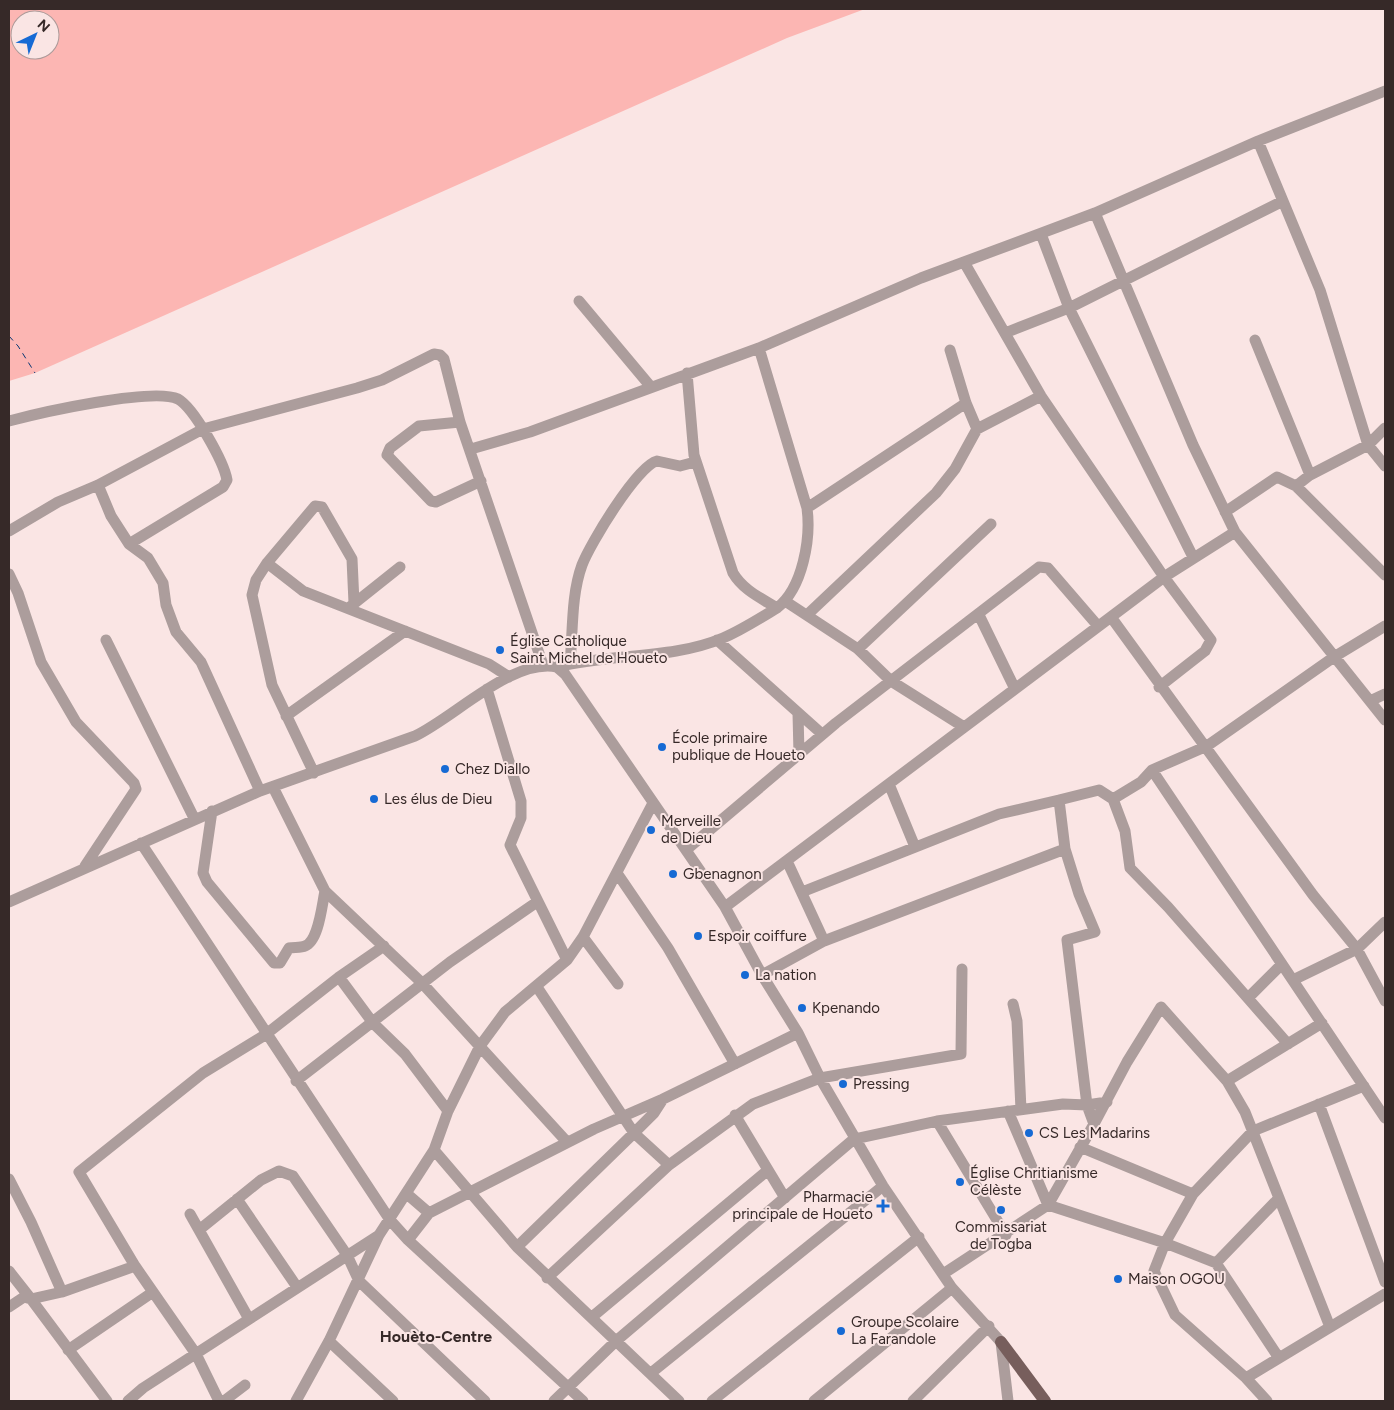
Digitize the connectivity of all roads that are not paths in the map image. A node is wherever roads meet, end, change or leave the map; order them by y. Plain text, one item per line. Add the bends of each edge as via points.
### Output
1 (1385, 91) edge
2 (1258, 141) junction
3 (1281, 202) junction
4 (1095, 213) junction
5 (1041, 234) junction
6 (964, 262) junction
7 (1124, 280) junction
8 (579, 301) dead end
9 (1070, 308) junction
10 (1005, 333) junction
11 (1255, 340) dead end
12 (759, 348) junction
13 (950, 350) dead end
14 (687, 373) junction
15 (651, 387) junction
16 (1041, 396) junction
17 (966, 403) junction
18 (9, 421) edge
19 (460, 422) junction
20 (1385, 428) edge
21 (977, 429) junction
22 (203, 430) junction
23 (1368, 445) junction
24 (471, 449) junction
25 (696, 462) junction
26 (1385, 466) edge
27 (1310, 475) junction
28 (481, 481) junction
29 (98, 485) junction
30 (1296, 486) junction
31 (807, 508) junction
32 (1225, 512) junction
33 (991, 524) dead end
34 (9, 531) edge
35 (1235, 532) junction
36 (129, 544) junction
37 (1193, 557) junction
38 (267, 564) junction
39 (400, 567) dead end
40 (9, 574) edge
41 (1385, 575) edge
42 (1164, 577) junction
43 (781, 605) junction
44 (350, 606) junction
45 (807, 615) junction
46 (979, 615) junction
47 (1111, 617) junction
48 (1098, 626) junction
49 (1385, 626) edge
50 (405, 631) junction
51 (106, 640) dead end
52 (717, 640) junction
53 (858, 649) junction
54 (1334, 656) junction
55 (570, 663) junction
56 (543, 666) junction
57 (557, 667) junction
58 (509, 677) junction
59 (891, 681) junction
60 (1159, 687) junction
61 (1016, 688) junction
62 (487, 690) junction
63 (1385, 694) edge
64 (1370, 701) junction
65 (798, 713) junction
66 (286, 716) junction
67 (1385, 720) edge
68 (964, 727) junction
69 (822, 734) junction
70 (1207, 746) junction
71 (799, 754) junction
72 (1152, 770) junction
73 (314, 773) junction
74 (889, 784) junction
75 (273, 787) junction
76 (260, 791) junction
77 (1113, 799) junction
78 (1059, 800) junction
79 (653, 803) junction
80 (212, 811) junction
81 (194, 818) junction
82 (141, 843) junction
83 (915, 847) junction
84 (1065, 849) junction
85 (686, 850) junction
86 (787, 861) junction
87 (85, 866) junction
88 (616, 873) junction
89 (325, 891) junction
90 (802, 892) junction
91 (24, 894) junction
92 (9, 895) edge
93 (9, 902) edge
94 (537, 902) junction
95 (725, 907) junction
96 (1385, 922) edge
97 (583, 937) junction
98 (824, 941) junction
99 (384, 946) junction
100 (1357, 949) junction
101 (567, 960) junction
102 (1282, 964) junction
103 (962, 969) dead end
104 (762, 975) junction
105 (339, 977) junction
106 (1293, 980) junction
107 (422, 983) junction
108 (618, 984) dead end
109 (537, 987) junction
110 (1248, 998) junction
111 (1385, 1001) edge
112 (1013, 1004) dead end
113 (373, 1023) junction
114 (1322, 1023) junction
115 (798, 1033) junction
116 (265, 1035) junction
117 (1288, 1044) junction
118 (480, 1046) junction
119 (736, 1064) junction
120 (820, 1078) junction
121 (296, 1081) junction
122 (1227, 1082) junction
123 (1364, 1086) junction
124 (663, 1099) junction
125 (1107, 1102) junction
126 (1319, 1104) junction
127 (1087, 1105) junction
128 (1021, 1110) junction
129 (448, 1111) junction
130 (1008, 1111) junction
131 (622, 1116) junction
132 (736, 1116) junction
133 (1385, 1118) edge
134 (937, 1121) junction
135 (1094, 1124) junction
136 (1253, 1131) junction
137 (634, 1133) junction
138 (854, 1139) junction
139 (567, 1142) junction
140 (1080, 1147) junction
141 (434, 1150) junction
142 (669, 1165) junction
143 (768, 1170) junction
144 (9, 1179) edge
145 (882, 1186) junction
146 (471, 1193) junction
147 (407, 1194) junction
148 (1192, 1194) junction
149 (785, 1198) junction
150 (1279, 1198) junction
151 (237, 1199) junction
152 (1048, 1205) junction
153 (429, 1213) junction
154 (190, 1214) dead end
155 (390, 1220) junction
156 (198, 1230) junction
157 (379, 1235) junction
158 (1006, 1235) junction
159 (919, 1237) junction
160 (408, 1240) junction
161 (1165, 1243) junction
162 (517, 1247) junction
163 (347, 1255) junction
164 (1216, 1263) junction
165 (135, 1266) junction
166 (9, 1271) edge
167 (943, 1274) junction
168 (547, 1278) junction
169 (359, 1281) junction
170 (1385, 1282) edge
171 (297, 1287) junction
172 (952, 1288) junction
173 (62, 1292) junction
174 (153, 1292) junction
175 (1385, 1294) edge
176 (31, 1299) junction
177 (9, 1307) edge
178 (592, 1317) junction
179 (249, 1319) junction
180 (989, 1326) junction
181 (1330, 1327) junction
182 (329, 1340) junction
183 (616, 1341) junction
184 (1001, 1342) junction
185 (68, 1350) junction
186 (196, 1354) junction
187 (1279, 1358) junction
188 (651, 1373) junction
189 (1246, 1378) junction
190 (245, 1385) dead end
191 (568, 1387) junction
192 (300, 1399) edge
193 (1005, 1399) edge
194 (107, 1401) edge
195 (128, 1401) edge
196 (219, 1401) edge
197 (224, 1401) edge
198 (393, 1401) edge
199 (485, 1401) edge
200 (554, 1401) edge
201 (583, 1401) edge
202 (679, 1401) edge
203 (712, 1401) edge
204 (814, 1401) edge
205 (912, 1401) edge
206 (1045, 1401) edge
207 (1267, 1401) edge

1 - 2 street
2 - 3 street
2 - 4 street
3 - 7 street
3 - 23 street via 1320,290
4 - 5 street
4 - 7 street
5 - 6 street
5 - 9 street
6 - 10 street
6 - 12 street
7 - 9 street
7 - 32 street via 1193,445
8 - 15 street
9 - 10 street
9 - 37 street
10 - 16 street
11 - 27 street
12 - 14 street
12 - 31 street
13 - 17 street
14 - 15 street
14 - 25 street
15 - 24 street via 530,432
16 - 21 street
16 - 42 street
17 - 21 street
17 - 31 street
18 - 22 street via 155,395 177,399 184,404
19 - 22 street via 444,359 440,354 434,354 382,380
19 - 24 street
19 - 28 street via 419,426 390,448 387,455 431,501 436,502
20 - 23 street
21 - 45 street via 955,469 936,493
22 - 29 street
22 - 36 street via 226,474 224,486
23 - 26 street
23 - 27 street
24 - 28 street
25 - 43 street via 738,581
25 - 55 street via 680,466 658,461 644,470 634,480 596,540 582,565 577,586
27 - 30 street
28 - 56 street
29 - 34 street via 58,502
29 - 36 street via 111,516
30 - 32 street via 1277,477
30 - 41 street
31 - 43 street via 810,526 808,545 800,569
32 - 35 street
33 - 53 street
35 - 37 street
35 - 54 street
36 - 76 street via 148,558 162,583 176,632 201,662
37 - 42 street
38 - 44 street via 303,591
38 - 44 street via 315,506 322,507 352,559
38 - 66 street via 256,580 252,595 272,685
39 - 44 street
40 - 87 street via 40,662 76,722 134,783 136,789
42 - 47 street
42 - 60 street via 1210,640 1205,650
43 - 45 street
43 - 52 street
44 - 50 street
45 - 53 street
46 - 48 street via 1043,566
46 - 59 street
46 - 61 street
47 - 48 street
47 - 60 street
48 - 61 street
49 - 54 street
50 - 58 street via 488,664
50 - 66 street
51 - 81 street
52 - 55 street via 671,652
52 - 65 street
53 - 59 street
54 - 64 street
54 - 70 street
55 - 57 street
56 - 57 street
56 - 58 street
57 - 79 street
58 - 62 street
59 - 68 street
59 - 69 street
60 - 70 street
61 - 68 street
62 - 73 street via 432,728
62 - 94 street via 521,801 521,818 510,845
63 - 64 street
64 - 67 street
65 - 69 street
65 - 71 street
66 - 73 street
68 - 74 street
69 - 71 street
70 - 72 street
70 - 100 street via 1313,894
71 - 85 street
72 - 77 street
72 - 102 street
73 - 75 street
74 - 83 street
74 - 86 street
75 - 76 street
75 - 89 street
76 - 80 street
77 - 78 street via 1099,790
77 - 110 street via 1125,831 1130,868
78 - 83 street via 999,814
78 - 84 street
79 - 85 street
79 - 88 street
80 - 81 street
80 - 89 street via 203,874 274,963 280,963 289,948 303,947 312,940
81 - 82 street
82 - 87 street
82 - 116 street
83 - 90 street
84 - 98 street
84 - 127 street via 1079,894 1096,932 1067,940
85 - 95 street
86 - 90 street
86 - 95 street
87 - 91 street
88 - 97 street
88 - 119 street via 668,948
89 - 99 street
90 - 98 street
91 - 92 street
91 - 93 street
94 - 101 street
94 - 107 street
95 - 104 street
96 - 100 street
97 - 101 street
97 - 108 street
98 - 104 street
99 - 105 street
99 - 107 street
100 - 106 street
100 - 111 street
101 - 109 street
102 - 106 street
102 - 110 street
103 - 120 street via 960,1054
104 - 115 street
105 - 113 street
105 - 116 street
106 - 114 street
107 - 113 street
107 - 118 street
109 - 118 street via 505,1012
109 - 131 street
110 - 117 street
112 - 128 street via 1017,1021
113 - 121 street
113 - 129 street via 405,1054
114 - 117 street
114 - 123 street
115 - 119 street
115 - 120 street
116 - 121 street
116 - 165 street via 203,1073 79,1172
117 - 122 street
118 - 129 street
118 - 139 street
119 - 124 street
120 - 132 street via 753,1104
120 - 138 street
121 - 155 street
122 - 125 street via 1161,1006
122 - 136 street
123 - 126 street
123 - 133 street
124 - 131 street
124 - 137 street
125 - 127 street
125 - 135 street
126 - 136 street
126 - 170 street
127 - 128 street via 1063,1104
127 - 135 street
128 - 130 street
129 - 141 street
130 - 134 street
130 - 152 street
131 - 137 street
131 - 139 street
132 - 142 street
132 - 143 street
134 - 138 street
134 - 158 street
135 - 140 street
136 - 148 street
136 - 150 street
137 - 142 street
137 - 162 street
138 - 145 street
138 - 149 street
139 - 146 street
140 - 148 street
140 - 152 street
141 - 146 street
141 - 147 street
142 - 168 street
143 - 149 street
143 - 178 street
144 - 173 street
145 - 159 street
145 - 188 street
146 - 153 street
146 - 162 street
147 - 153 street
147 - 155 street
148 - 161 street
149 - 183 street
150 - 164 street
150 - 181 street
151 - 156 street
151 - 163 street via 260,1180 279,1172 293,1176
151 - 171 street
152 - 158 street
152 - 161 street
153 - 160 street
154 - 156 street
155 - 157 street
155 - 160 street
156 - 179 street
157 - 163 street
157 - 169 street
158 - 167 street
159 - 167 street
159 - 203 street
160 - 191 street
161 - 164 street
161 - 189 street via 1154,1271 1175,1315
162 - 168 street
163 - 169 street
163 - 171 street
164 - 187 street
165 - 173 street
165 - 174 street
166 - 176 street
167 - 172 street
168 - 178 street
169 - 182 street
169 - 199 street
171 - 179 street
172 - 180 street
172 - 204 street
173 - 176 street
174 - 185 street
174 - 186 street
175 - 181 street
176 - 177 street via 24,1297
176 - 185 street
178 - 183 street
179 - 186 street
180 - 184 street
180 - 205 street
181 - 187 street
182 - 192 street
182 - 198 street
183 - 188 street
183 - 191 street
184 - 193 street
184 - 206 main road
185 - 194 street
186 - 195 street
186 - 196 street
187 - 189 street
188 - 202 street
189 - 207 street
190 - 197 street
191 - 200 street
191 - 201 street

